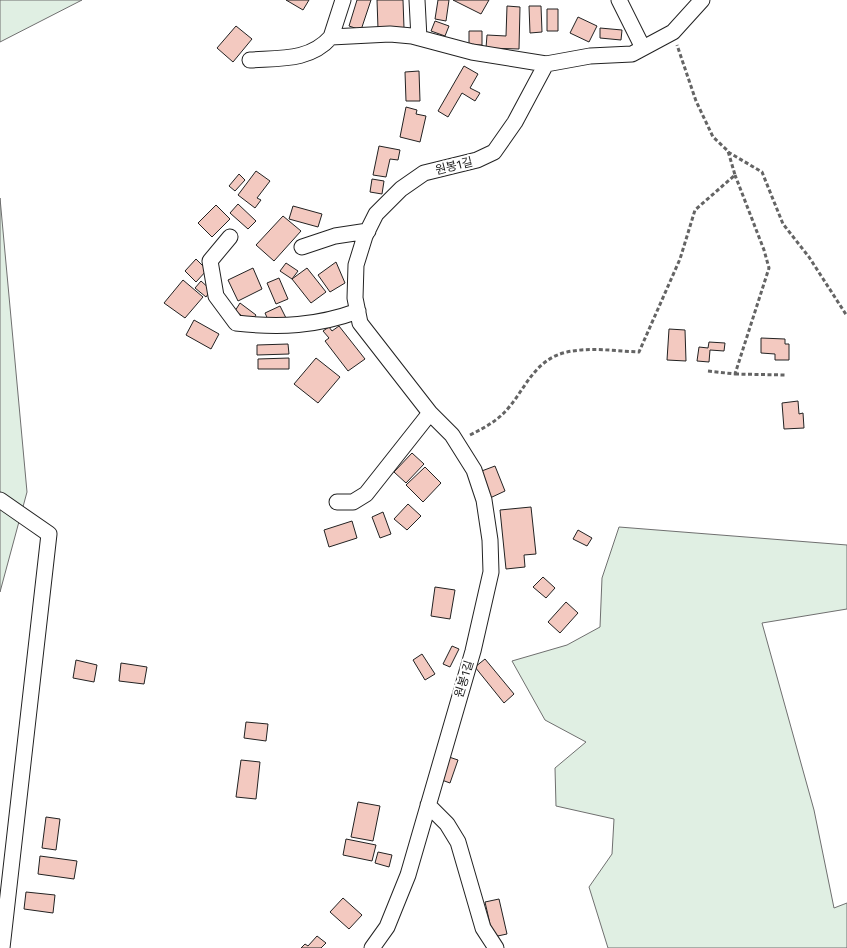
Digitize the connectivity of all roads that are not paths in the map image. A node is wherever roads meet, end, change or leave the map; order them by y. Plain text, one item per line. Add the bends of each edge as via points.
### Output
1 (343, 0) edge
2 (417, 0) edge
3 (619, 0) edge
4 (702, 0) edge
5 (331, 37) junction
6 (419, 38) junction
7 (644, 48) junction
8 (250, 60) dead end
9 (546, 64) junction
10 (368, 231) junction
11 (230, 237) dead end
12 (302, 247) dead end
13 (358, 311) junction
14 (430, 414) junction
15 (0, 500) edge
16 (337, 502) dead end
17 (428, 805) junction
18 (2, 948) edge
19 (372, 948) edge
20 (496, 948) edge

1 - 5 street
2 - 6 street
3 - 7 street
4 - 7 street via 672,32
5 - 6 street via 390,34
5 - 8 street via 321,48 301,56
6 - 9 street via 472,52
7 - 9 street via 632,54 590,56
9 - 10 street, 원봉1길 via 515,122 494,152 477,160 424,173 376,214
10 - 12 street via 335,236
10 - 13 street, 원봉1길 via 356,266
11 - 13 street via 210,262 216,296 236,323 272,327 330,321
13 - 14 street, 원봉1길 via 360,323
14 - 16 street via 366,494 353,502
14 - 17 street, 원봉1길 via 456,442 474,470 484,500 491,572 473,651
15 - 18 street via 48,534
17 - 19 street, 원봉1길 via 408,875 387,927
17 - 20 street via 447,824 458,842 483,928

